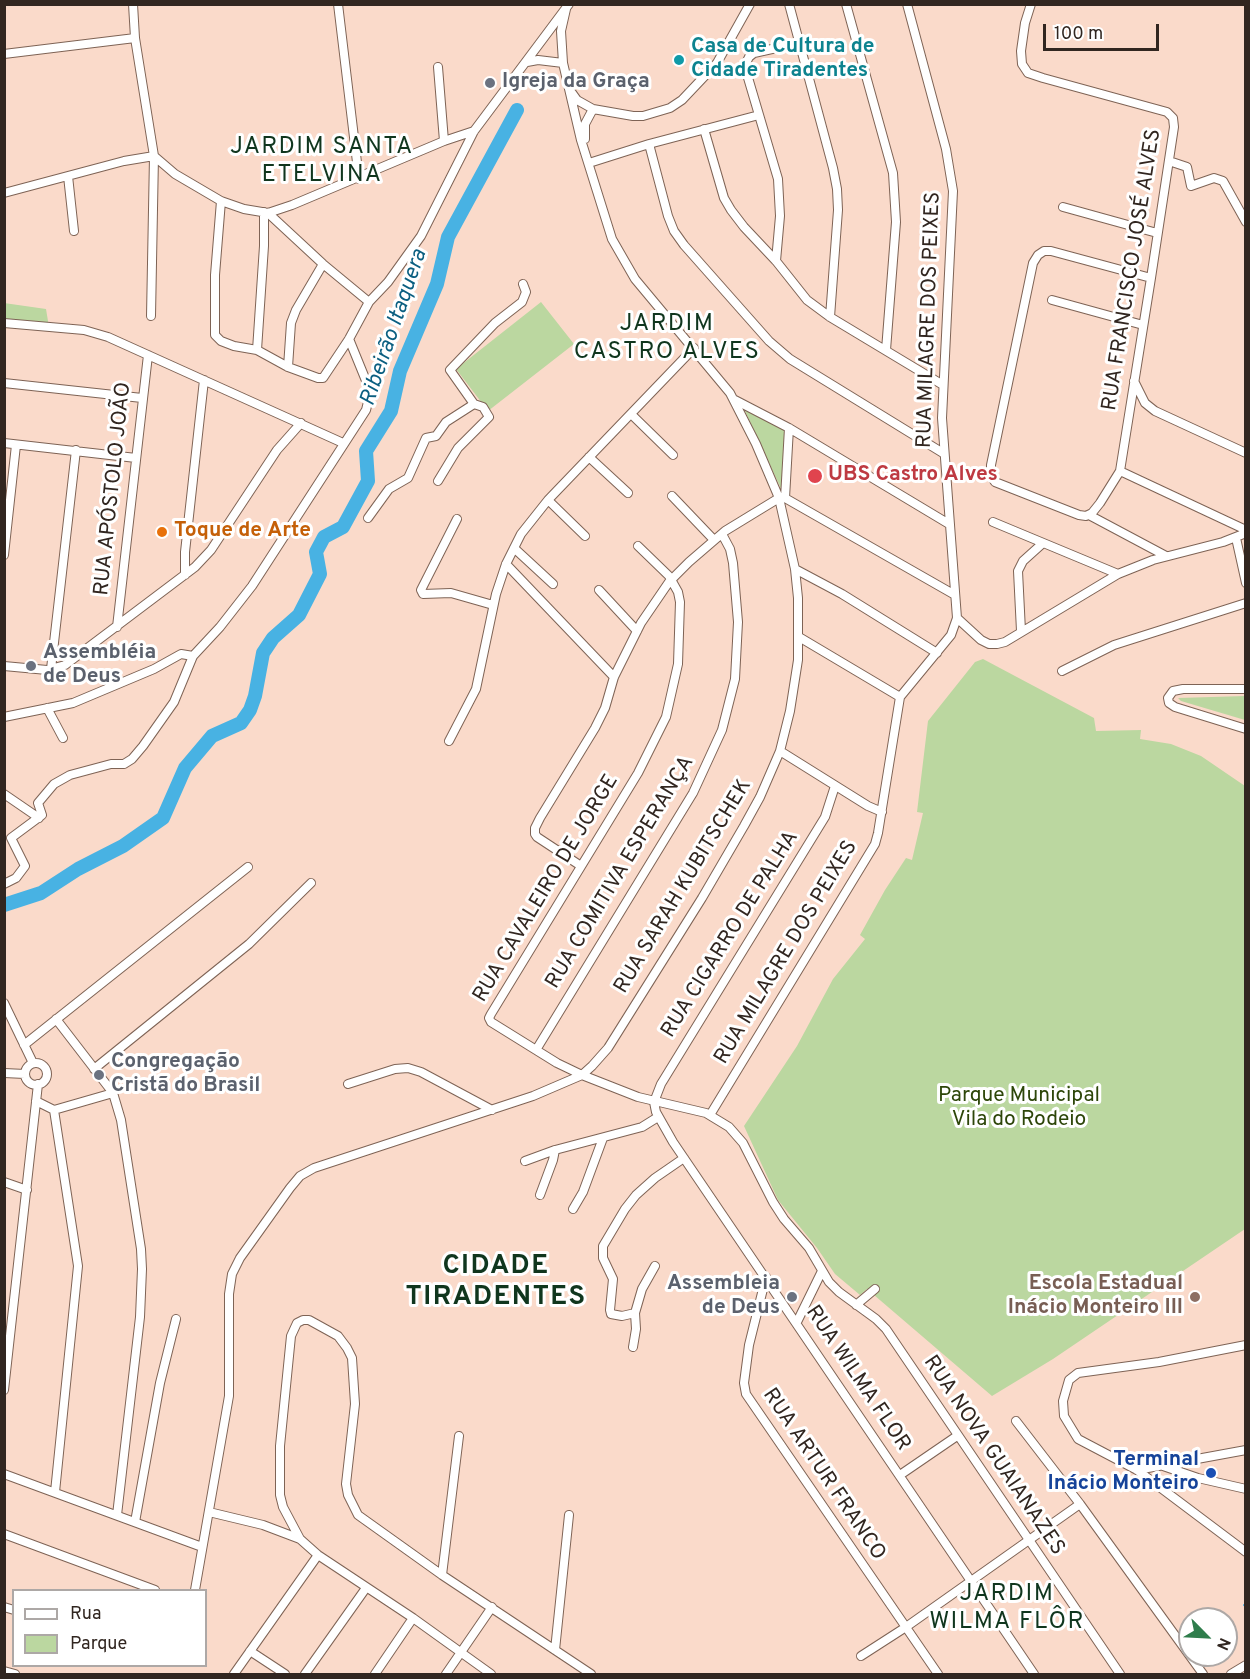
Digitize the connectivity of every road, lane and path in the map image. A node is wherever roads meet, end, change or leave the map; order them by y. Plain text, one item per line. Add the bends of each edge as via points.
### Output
1 (133, 4) edge
2 (338, 4) edge
3 (750, 4) edge
4 (789, 4) edge
5 (846, 4) edge
6 (907, 4) edge
7 (1031, 4) edge
8 (567, 7) edge
9 (135, 38) junction
10 (799, 43) junction
11 (4, 54) edge
12 (527, 62) junction
13 (563, 63) junction
14 (438, 67) dead end
15 (571, 92) junction
16 (592, 109) junction
17 (759, 115) junction
18 (704, 129) junction
19 (474, 131) junction
20 (444, 141) junction
21 (649, 144) junction
22 (585, 151) junction
23 (154, 156) junction
24 (1169, 161) junction
25 (589, 163) junction
26 (68, 176) junction
27 (359, 178) junction
28 (4, 194) edge
29 (221, 201) junction
30 (1063, 207) dead end
31 (266, 212) junction
32 (1245, 222) edge
33 (74, 231) dead end
34 (1157, 232) junction
35 (777, 261) junction
36 (323, 264) junction
37 (1151, 278) junction
38 (523, 284) dead end
39 (1052, 300) dead end
40 (369, 302) junction
41 (151, 316) dead end
42 (830, 317) junction
43 (4, 323) edge
44 (1143, 325) junction
45 (349, 339) junction
46 (694, 348) junction
47 (257, 350) junction
48 (886, 350) junction
49 (148, 355) junction
50 (288, 367) junction
51 (204, 380) junction
52 (1134, 381) junction
53 (4, 383) edge
54 (943, 385) junction
55 (142, 398) junction
56 (734, 400) junction
57 (474, 404) junction
58 (631, 414) junction
59 (301, 423) junction
60 (789, 428) junction
61 (4, 443) edge
62 (343, 443) junction
63 (16, 445) junction
64 (76, 450) junction
65 (943, 453) junction
66 (1245, 453) edge
67 (673, 455) dead end
68 (589, 457) junction
69 (136, 458) junction
70 (1120, 471) junction
71 (438, 481) dead end
72 (628, 493) dead end
73 (672, 496) dead end
74 (782, 498) junction
75 (548, 500) junction
76 (1089, 515) junction
77 (369, 518) dead end
78 (457, 519) dead end
79 (993, 522) dead end
80 (949, 524) junction
81 (1245, 531) edge
82 (722, 534) junction
83 (585, 536) dead end
84 (1236, 538) junction
85 (714, 540) junction
86 (1043, 543) junction
87 (638, 546) dead end
88 (514, 548) junction
89 (4, 555) edge
90 (1166, 556) junction
91 (506, 564) junction
92 (795, 569) junction
93 (1118, 574) junction
94 (185, 575) junction
95 (672, 580) junction
96 (1245, 583) edge
97 (553, 584) dead end
98 (599, 590) dead end
99 (955, 595) junction
100 (1245, 603) edge
101 (493, 605) junction
102 (957, 618) junction
103 (117, 627) junction
104 (637, 631) junction
105 (1021, 631) junction
106 (799, 637) junction
107 (937, 652) junction
108 (193, 656) junction
109 (4, 666) edge
110 (51, 669) junction
111 (1062, 671) dead end
112 (614, 677) junction
113 (1245, 689) edge
114 (900, 697) junction
115 (46, 708) junction
116 (4, 717) edge
117 (1245, 729) edge
118 (63, 738) dead end
119 (449, 741) dead end
120 (780, 751) junction
121 (835, 786) junction
122 (4, 794) edge
123 (882, 812) junction
124 (39, 818) junction
125 (581, 866) junction
126 (248, 867) dead end
127 (311, 883) dead end
128 (4, 884) edge
129 (4, 1003) edge
130 (56, 1019) junction
131 (24, 1045) junction
132 (536, 1050) junction
133 (33, 1063) junction
134 (94, 1069) junction
135 (4, 1073) edge
136 (25, 1074) junction
137 (582, 1075) junction
138 (38, 1084) junction
139 (348, 1084) dead end
140 (113, 1093) junction
141 (36, 1101) junction
142 (654, 1102) junction
143 (54, 1110) junction
144 (492, 1110) junction
145 (710, 1115) junction
146 (658, 1117) junction
147 (603, 1138) junction
148 (555, 1150) junction
149 (684, 1158) junction
150 (525, 1161) dead end
151 (4, 1182) edge
152 (27, 1190) junction
153 (540, 1195) dead end
154 (573, 1209) dead end
155 (655, 1266) dead end
156 (822, 1271) junction
157 (766, 1277) junction
158 (875, 1289) dead end
159 (856, 1305) junction
160 (9, 1306) edge
161 (635, 1313) junction
162 (176, 1319) dead end
163 (797, 1322) junction
164 (1245, 1345) edge
165 (633, 1347) dead end
166 (6, 1349) edge
167 (4, 1390) edge
168 (1016, 1421) dead end
169 (459, 1436) dead end
170 (957, 1436) junction
171 (1245, 1450) edge
172 (1162, 1466) junction
173 (1137, 1470) junction
174 (4, 1474) edge
175 (900, 1475) junction
176 (1245, 1490) edge
177 (55, 1492) junction
178 (1080, 1504) junction
179 (209, 1512) junction
180 (117, 1515) junction
181 (569, 1515) dead end
182 (135, 1522) junction
183 (4, 1534) edge
184 (300, 1539) junction
185 (1028, 1540) junction
186 (202, 1547) junction
187 (1245, 1552) edge
188 (318, 1555) junction
189 (442, 1575) junction
190 (970, 1580) junction
191 (366, 1588) junction
192 (152, 1589) edge
193 (195, 1589) edge
194 (492, 1607) junction
195 (413, 1618) junction
196 (906, 1627) junction
197 (555, 1650) junction
198 (250, 1651) junction
199 (461, 1653) junction
200 (861, 1656) dead end
201 (1245, 1665) edge
202 (4, 1671) edge
203 (15, 1674) edge
204 (234, 1674) edge
205 (285, 1674) edge
206 (305, 1674) edge
207 (375, 1674) edge
208 (446, 1674) edge
209 (491, 1674) edge
210 (591, 1674) edge
211 (938, 1674) edge
212 (1034, 1674) edge
213 (1120, 1674) edge
214 (1203, 1674) edge
215 (1231, 1674) edge

1 - 9 street
2 - 27 street
3 - 16 street via 717,63 670,108 643,116
4 - 10 street
5 - 48 street via 893,173 896,222
6 - 54 street, RUA MILAGRE DOS PEIXES via 946,149 953,191
7 - 24 street, RUA FRANCISCO JOSÉ ALVES via 1025,23 1024,69 1043,78 1167,112 1174,127
8 - 12 street
8 - 13 street, RUA SARAH KUBITSCHEK via 561,31
9 - 11 street
9 - 23 street
10 - 17 street via 749,57 746,71
10 - 42 street via 837,189
12 - 13 street
12 - 19 street
13 - 15 street, RUA SARAH KUBITSCHEK
14 - 20 street
15 - 16 street
15 - 22 street, RUA SARAH KUBITSCHEK
16 - 22 street, RUA SARAH KUBITSCHEK via 585,124
17 - 18 street
17 - 35 street via 779,189
18 - 21 street
18 - 35 street via 724,198 744,227
19 - 20 street
19 - 40 street via 421,236
20 - 27 street
21 - 25 street
21 - 65 street via 674,231 769,341 790,359
22 - 25 street, RUA SARAH KUBITSCHEK
23 - 26 street
23 - 29 street via 175,174
23 - 41 street
24 - 32 street via 1187,167 1191,186 1214,178 1223,181
24 - 34 street, RUA FRANCISCO JOSÉ ALVES
25 - 46 street, RUA SARAH KUBITSCHEK via 618,252 635,279
26 - 28 street
26 - 33 street
27 - 31 street
29 - 31 street
29 - 47 street via 215,335 234,346
30 - 34 street
31 - 36 street
31 - 47 street
34 - 37 street, RUA FRANCISCO JOSÉ ALVES
35 - 42 street via 807,300
36 - 40 street
36 - 50 street via 291,323
37 - 44 street, RUA FRANCISCO JOSÉ ALVES
37 - 76 street via 1051,250 1040,252 1033,263 991,476 999,484 1079,515
38 - 57 street via 526,292 522,302 495,323 450,370
39 - 44 street
40 - 45 street
42 - 48 street
43 - 49 street via 84,330
44 - 52 street, RUA FRANCISCO JOSÉ ALVES
45 - 50 street via 323,378
45 - 62 street via 369,388 369,398 366,410
46 - 56 street, RUA SARAH KUBITSCHEK
46 - 58 street
47 - 50 street
48 - 54 street
49 - 51 street
49 - 55 street, RUA APÓSTOLO JOÃO
51 - 59 street
51 - 94 street
52 - 66 street via 1145,403 1155,411
52 - 70 street, RUA FRANCISCO JOSÉ ALVES
53 - 55 street
54 - 65 street, RUA MILAGRE DOS PEIXES
55 - 69 street, RUA APÓSTOLO JOÃO
56 - 60 street
56 - 74 street, RUA SARAH KUBITSCHEK
57 - 71 street via 483,407 489,417 458,448
57 - 77 street via 446,422 436,436 426,438 408,478 389,489
58 - 67 street
58 - 68 street
59 - 62 street
59 - 94 street via 265,467 211,550
60 - 74 street
60 - 80 street
61 - 63 street
62 - 108 street via 252,586
63 - 64 street
63 - 89 street
64 - 69 street
64 - 110 street
65 - 80 street, RUA MILAGRE DOS PEIXES
68 - 72 street
68 - 75 street
69 - 103 street, RUA APÓSTOLO JOÃO
70 - 76 street
70 - 81 street
73 - 85 street
74 - 82 street
74 - 92 street, RUA SARAH KUBITSCHEK
74 - 99 street
75 - 83 street
75 - 88 street
76 - 90 street
78 - 101 street via 421,590 423,594 451,593
79 - 86 street
80 - 99 street, RUA MILAGRE DOS PEIXES
81 - 84 street
82 - 85 street
82 - 132 street, RUA COMITIVA ESPERANÇA via 733,563 738,622 735,679 722,730 693,793
84 - 90 street
84 - 96 street
85 - 95 street
86 - 93 street
86 - 105 street via 1023,561 1018,572
87 - 95 street
88 - 91 street
88 - 97 street
90 - 93 street
91 - 101 street
91 - 112 street
92 - 106 street, RUA SARAH KUBITSCHEK
92 - 107 street
93 - 105 street
94 - 103 street
95 - 104 street
95 - 125 street, RUA CAVALEIRO DE JORGE via 680,602 681,631 668,710 647,758
98 - 104 street
99 - 102 street, RUA MILAGRE DOS PEIXES
100 - 111 street via 1114,645
101 - 119 street via 476,689
102 - 105 street via 989,644 1005,642
102 - 107 street via 951,635
103 - 110 street via 76,658
104 - 112 street
106 - 114 street
106 - 120 street, RUA SARAH KUBITSCHEK via 796,683
107 - 114 street
108 - 115 street via 181,654 93,696
108 - 124 street via 174,702 132,759 61,780 41,799 43,813
109 - 110 street
112 - 125 street via 595,728 536,828 537,837
113 - 117 street via 1184,689 1173,691 1168,698 1174,707
114 - 123 street, RUA MILAGRE DOS PEIXES
115 - 116 street
115 - 118 street
120 - 121 street
120 - 137 street, RUA SARAH KUBITSCHEK via 760,796 702,898 608,1048
121 - 123 street
121 - 142 street, RUA CIGARRO DE PALHA via 825,817 661,1084
122 - 124 street
123 - 145 street, RUA MILAGRE DOS PEIXES via 872,850
124 - 128 street via 11,838 25,866 16,878
125 - 132 street, RUA CAVALEIRO DE JORGE via 489,1018 495,1026
126 - 130 street
127 - 134 street via 249,944
129 - 131 street
130 - 131 street
130 - 134 street
131 - 133 street
132 - 137 street, RUA CAVALEIRO DE JORGE
133 - 136 street
133 - 138 street via 43,1065 47,1074
134 - 140 street
135 - 136 street
136 - 138 street via 29,1082
137 - 142 street, RUA CAVALEIRO DE JORGE
137 - 144 street
138 - 141 street
139 - 144 street via 408,1068
140 - 143 street
140 - 180 street via 121,1120 142,1269
141 - 143 street
141 - 152 street
142 - 145 street, RUA CAVALEIRO DE JORGE
142 - 146 street, RUA WILMA FLOR
143 - 177 street via 78,1266
144 - 179 street via 314,1168 300,1176 277,1205 232,1274 229,1396
145 - 156 street, RUA NOVA GUAIANAZES via 729,1127 743,1143 773,1202
146 - 147 street via 642,1127
146 - 149 street, RUA WILMA FLOR
147 - 148 street
147 - 154 street
148 - 150 street
148 - 153 street
149 - 157 street, RUA WILMA FLOR
149 - 161 street via 636,1195 603,1246 603,1258 613,1282 610,1312 622,1316
151 - 152 street
152 - 160 street
155 - 161 street
156 - 159 street, RUA NOVA GUAIANAZES via 834,1288
156 - 163 street
157 - 163 street, RUA WILMA FLOR
157 - 196 street, RUA ARTUR FRANCO via 749,1345 746,1394
158 - 159 street
159 - 170 street, RUA NOVA GUAIANAZES via 886,1329
160 - 166 street
161 - 165 street
162 - 182 street via 160,1383
163 - 175 street, RUA WILMA FLOR
164 - 173 street via 1072,1376 1063,1401 1064,1416 1071,1430 1084,1444
166 - 167 street
168 - 178 street
169 - 189 street
170 - 175 street
170 - 185 street, RUA NOVA GUAIANAZES
171 - 172 street
172 - 173 street
172 - 176 street
173 - 187 street
174 - 177 street
175 - 190 street, RUA WILMA FLOR
177 - 180 street
178 - 185 street
178 - 214 street
179 - 184 street
179 - 186 street
180 - 182 street
181 - 197 street
182 - 186 street
183 - 192 street
184 - 188 street
184 - 189 street via 283,1507 278,1481 291,1336 297,1323 309,1320 338,1336 352,1358 355,1404 346,1484 353,1507 364,1521
185 - 190 street
185 - 213 street, RUA NOVA GUAIANAZES
186 - 193 street
188 - 191 street
188 - 198 street
189 - 194 street
190 - 196 street
190 - 212 street, RUA WILMA FLOR
191 - 195 street
191 - 206 street
194 - 197 street
194 - 199 street
195 - 199 street
195 - 207 street
196 - 200 street
196 - 211 street, RUA ARTUR FRANCO
197 - 210 street
198 - 204 street
198 - 205 street
199 - 208 street
199 - 209 street
201 - 215 street
202 - 203 street

